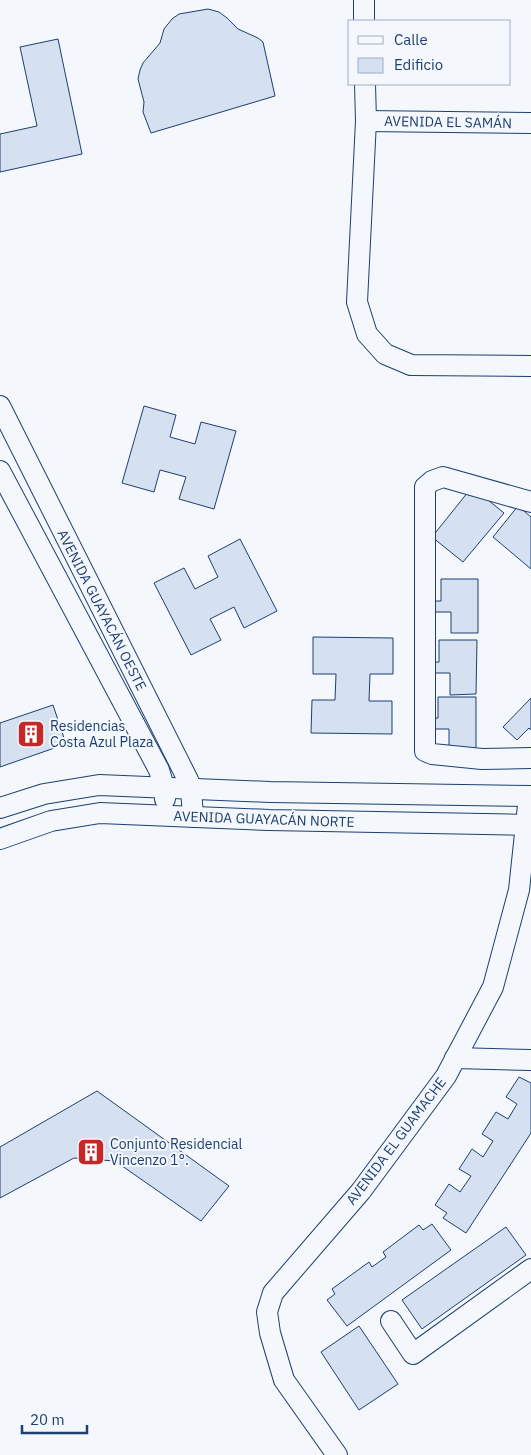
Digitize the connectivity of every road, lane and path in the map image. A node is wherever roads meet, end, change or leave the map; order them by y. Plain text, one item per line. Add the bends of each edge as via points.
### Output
1 (364, 0) edge
2 (364, 20) edge
3 (365, 85) edge
4 (366, 121) junction
5 (531, 124) edge
6 (531, 366) edge
7 (0, 406) edge
8 (0, 473) edge
9 (531, 502) edge
10 (531, 758) edge
11 (164, 787) junction
12 (191, 788) junction
13 (530, 796) edge
14 (0, 808) edge
15 (167, 815) junction
16 (193, 817) junction
17 (529, 825) edge
18 (0, 839) edge
19 (455, 1058) junction
20 (531, 1060) edge
21 (531, 1269) edge
22 (391, 1321) dead end
23 (337, 1455) edge

1 - 2 street
3 - 4 street
4 - 5 street, AVENIDA EL SAMÁN
4 - 6 street via 358,302 366,334 384,354 411,365
7 - 12 street, AVENIDA GUAYACÁN OESTE
8 - 11 street, AVENIDA GUAYACÁN OESTE via 159,770
9 - 10 street via 443,477 425,487 425,751 482,759
11 - 12 street, AVENIDA GUAYACÁN NORTE
11 - 14 street, AVENIDA GUAYACÁN NORTE via 99,785 44,794
11 - 15 street, AVENIDA GUAYACÁN OESTE
12 - 13 street, AVENIDA GUAYACÁN NORTE
12 - 16 street, AVENIDA GUAYACÁN OESTE
13 - 17 street, AVENIDA EL GUAMACHE
15 - 16 street, AVENIDA GUAYACÁN NORTE
15 - 18 street, AVENIDA GUAYACÁN NORTE via 100,813 51,821
16 - 17 street, AVENIDA GUAYACÁN NORTE
17 - 19 street, AVENIDA EL GUAMACHE via 519,890 493,987
19 - 20 street
19 - 23 street, AVENIDA EL GUAMACHE via 446,1076 361,1191 273,1293 267,1312 284,1380
21 - 22 street via 413,1354

